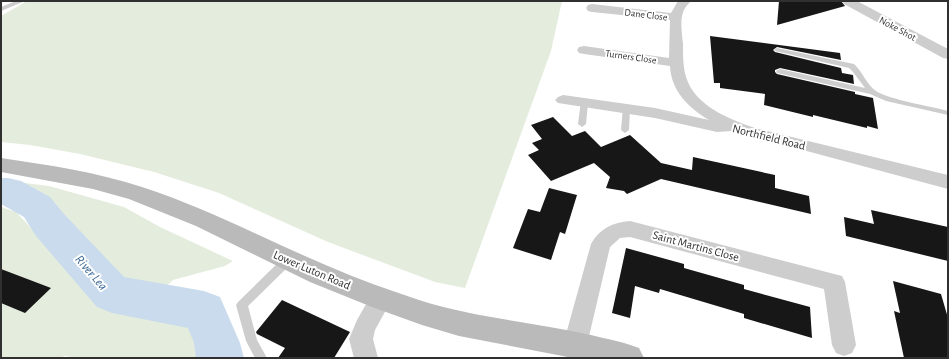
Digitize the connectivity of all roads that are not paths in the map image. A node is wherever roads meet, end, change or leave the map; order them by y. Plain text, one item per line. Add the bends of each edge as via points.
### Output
1 (22, 1) edge
2 (685, 1) edge
3 (848, 1) edge
4 (592, 8) dead end
5 (1, 9) edge
6 (676, 17) junction
7 (584, 50) dead end
8 (777, 50) dead end
9 (948, 55) edge
10 (677, 63) junction
11 (780, 71) dead end
12 (872, 92) junction
13 (563, 100) dead end
14 (693, 100) junction
15 (584, 103) junction
16 (626, 109) junction
17 (948, 112) edge
18 (675, 118) junction
19 (582, 124) dead end
20 (733, 126) junction
21 (625, 130) dead end
22 (1, 165) edge
23 (948, 182) edge
24 (288, 260) junction
25 (381, 299) junction
26 (575, 345) junction
27 (844, 345) dead end
28 (362, 357) edge
29 (261, 358) edge
30 (629, 358) edge

1 - 5 lane
2 - 6 street via 680,5
3 - 9 street, Noke Shot
4 - 6 street, Dane Close
6 - 10 street
7 - 10 street, Turners Close
8 - 12 lane via 851,66
10 - 14 street via 681,84
11 - 12 lane
12 - 17 lane via 889,99
13 - 15 street, Northfield Road
14 - 18 street
14 - 20 street via 711,115
15 - 16 street, Northfield Road
15 - 19 lane
16 - 18 street, Northfield Road
16 - 21 lane
18 - 20 street, Northfield Road via 717,127
20 - 23 street, Northfield Road
22 - 24 main road, Lower Luton Road via 53,172 136,193 204,220
24 - 25 main road, Lower Luton Road
24 - 29 lane via 242,305 252,341
25 - 26 main road, Lower Luton Road via 459,323
25 - 28 street via 365,327 361,340
26 - 27 street, Saint Martins Close via 601,244 612,233 630,229 834,282
26 - 30 main road, Lower Luton Road

